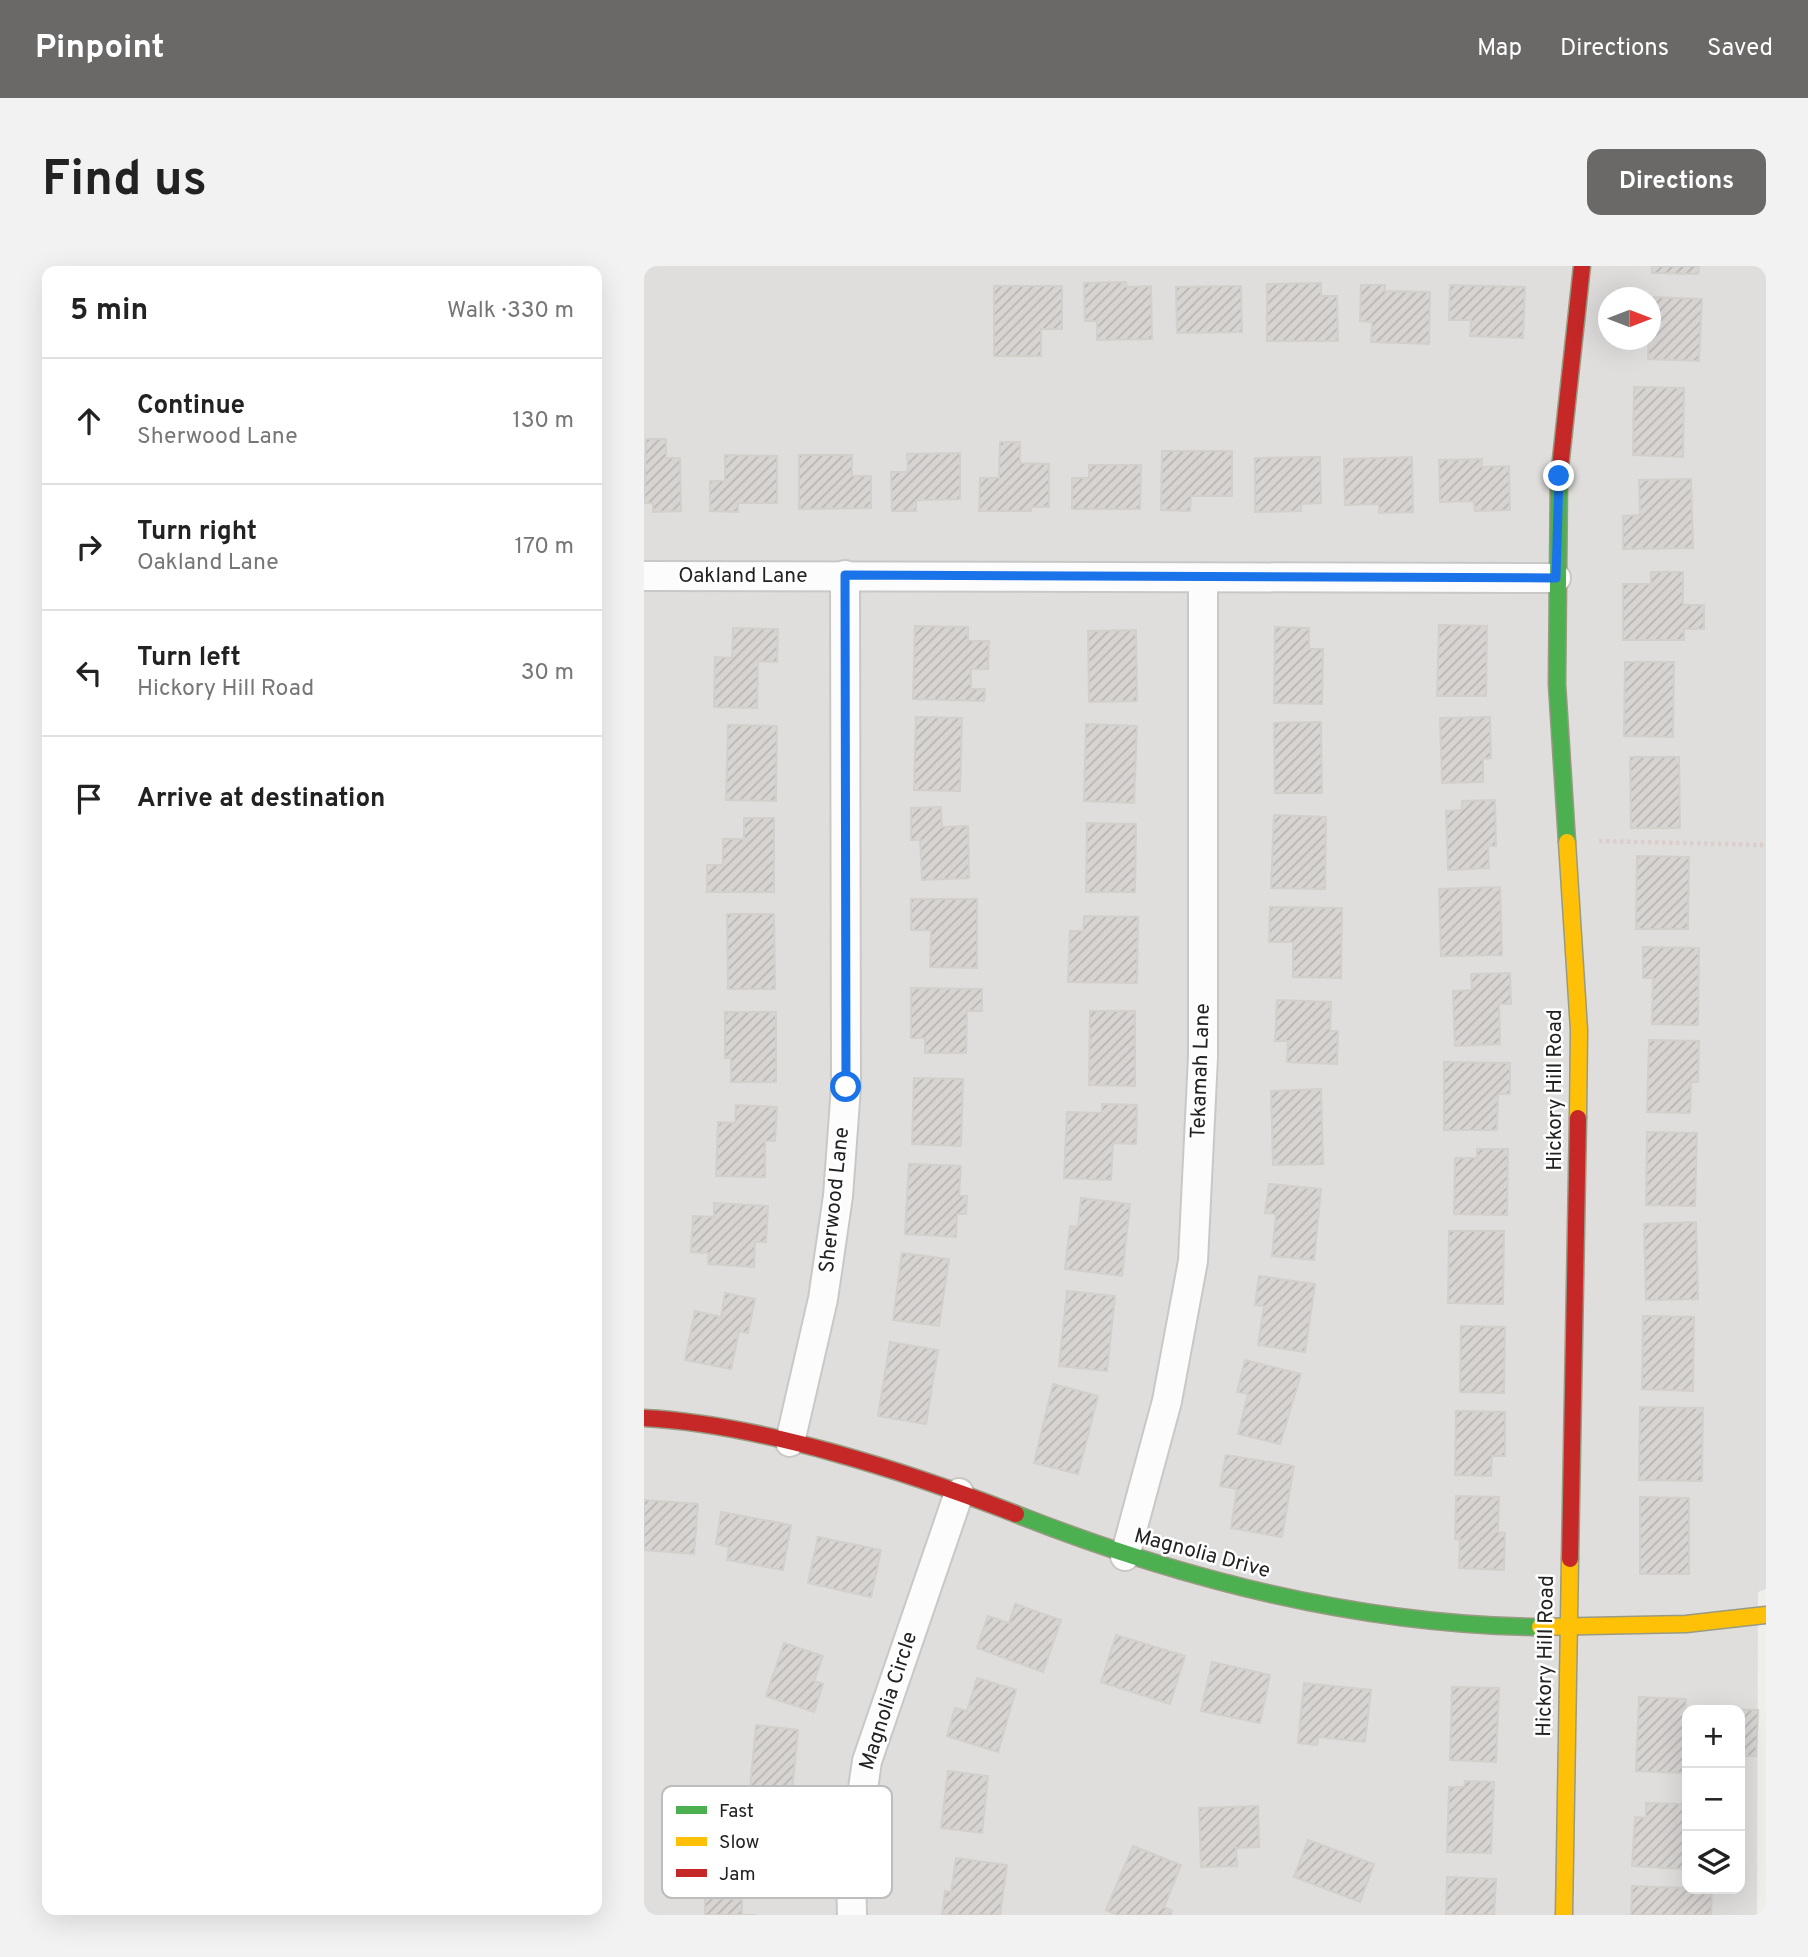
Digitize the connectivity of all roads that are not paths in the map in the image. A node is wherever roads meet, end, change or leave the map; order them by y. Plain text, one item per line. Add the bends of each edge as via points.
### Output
1 (1582, 266) edge
2 (845, 575) junction
3 (644, 576) edge
4 (1203, 578) junction
5 (1556, 578) junction
6 (644, 1418) edge
7 (790, 1443) junction
8 (959, 1493) junction
9 (1125, 1556) junction
10 (1766, 1615) edge
11 (1568, 1627) junction
12 (863, 1786) edge
13 (1564, 1915) edge

1 - 5 street, Hickory Hill Road via 1559,476
2 - 3 street, Oakland Lane
2 - 4 street, Oakland Lane
2 - 7 street, Sherwood Lane via 846,1087 838,1196 823,1299
4 - 5 street, Oakland Lane
4 - 9 street, Tekamah Lane via 1203,1058 1193,1261 1167,1401
5 - 11 street, Hickory Hill Road via 1557,684 1579,1030
6 - 7 street, Magnolia Drive via 673,1419
7 - 8 street, Magnolia Drive
8 - 9 street, Magnolia Drive
8 - 12 street, Magnolia Circle via 867,1761
9 - 11 street, Magnolia Drive via 1251,1592 1403,1619
10 - 11 street, Magnolia Drive via 1689,1626
11 - 13 street, Hickory Hill Road

